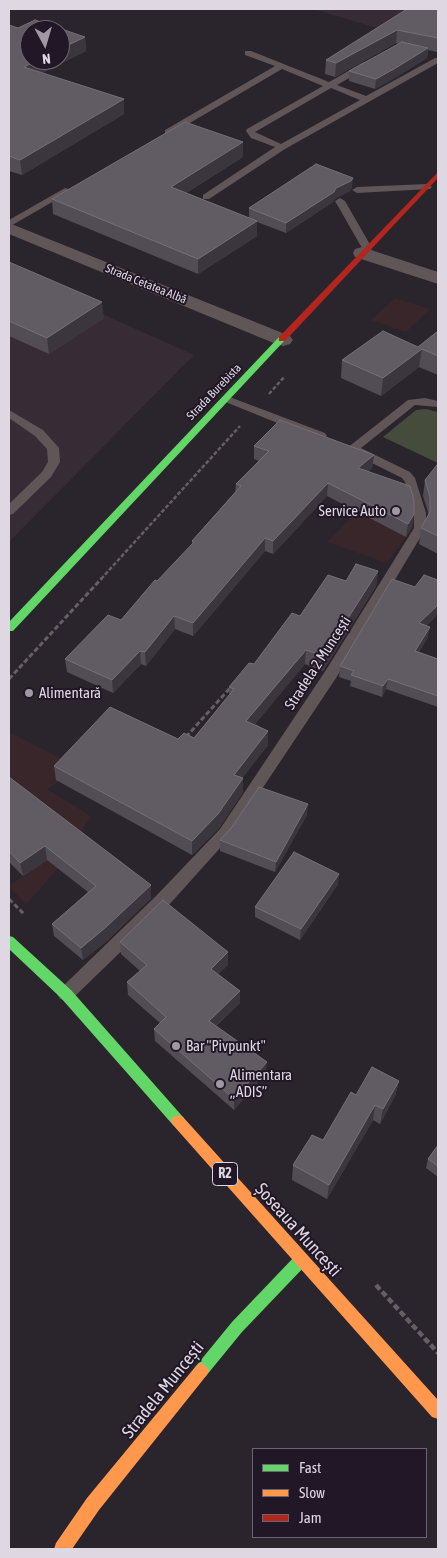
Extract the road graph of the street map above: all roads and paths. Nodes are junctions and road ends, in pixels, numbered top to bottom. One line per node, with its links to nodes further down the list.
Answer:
1 (248, 53): 4 (lane)
2 (435, 57): 6 (lane)
3 (380, 58): 5 (lane)
4 (280, 67): 5 (lane); 7 (lane)
5 (329, 85): 6 (lane); 8 (lane)
6 (365, 99): 8 (lane)
7 (160, 137)
8 (282, 147): 13 (lane)
9 (438, 174): 10 (main road, Strada Burebista)
10 (426, 186): 12 (lane); 16 (main road, Strada Burebista)
11 (74, 187): 15 (lane)
12 (357, 190)
13 (206, 196)
14 (340, 201): 16 (lane)
15 (9, 226): 18 (street, Strada Cetatea Albă)
16 (365, 250): 17 (street); 18 (main road, Strada Burebista)
17 (438, 278)
18 (283, 340): 20 (main road, Strada Burebista)
19 (286, 374): 22 (path)
20 (227, 399): 22 (lane, Stradela 2 Muncești); 26 (main road, Strada Burebista)
21 (438, 404): 24 (lane)
22 (254, 410): 24 (lane, Stradela 2 Muncești); 27 (path)
23 (9, 413): 25 (lane)
24 (344, 445): 31 (lane, Stradela 2 Muncești)
25 (9, 511)
26 (9, 628)
27 (9, 679)
28 (232, 686): 29 (path)
29 (184, 739)
30 (11, 948): 31 (main road, Șoseaua Muncești / R2)
31 (66, 994): 32 (main road, Șoseaua Muncești / R2)
32 (300, 1260): 33 (main road, Șoseaua Muncești / R2); 34 (main road, Stradela Muncești)
33 (438, 1411)
34 (62, 1549)

